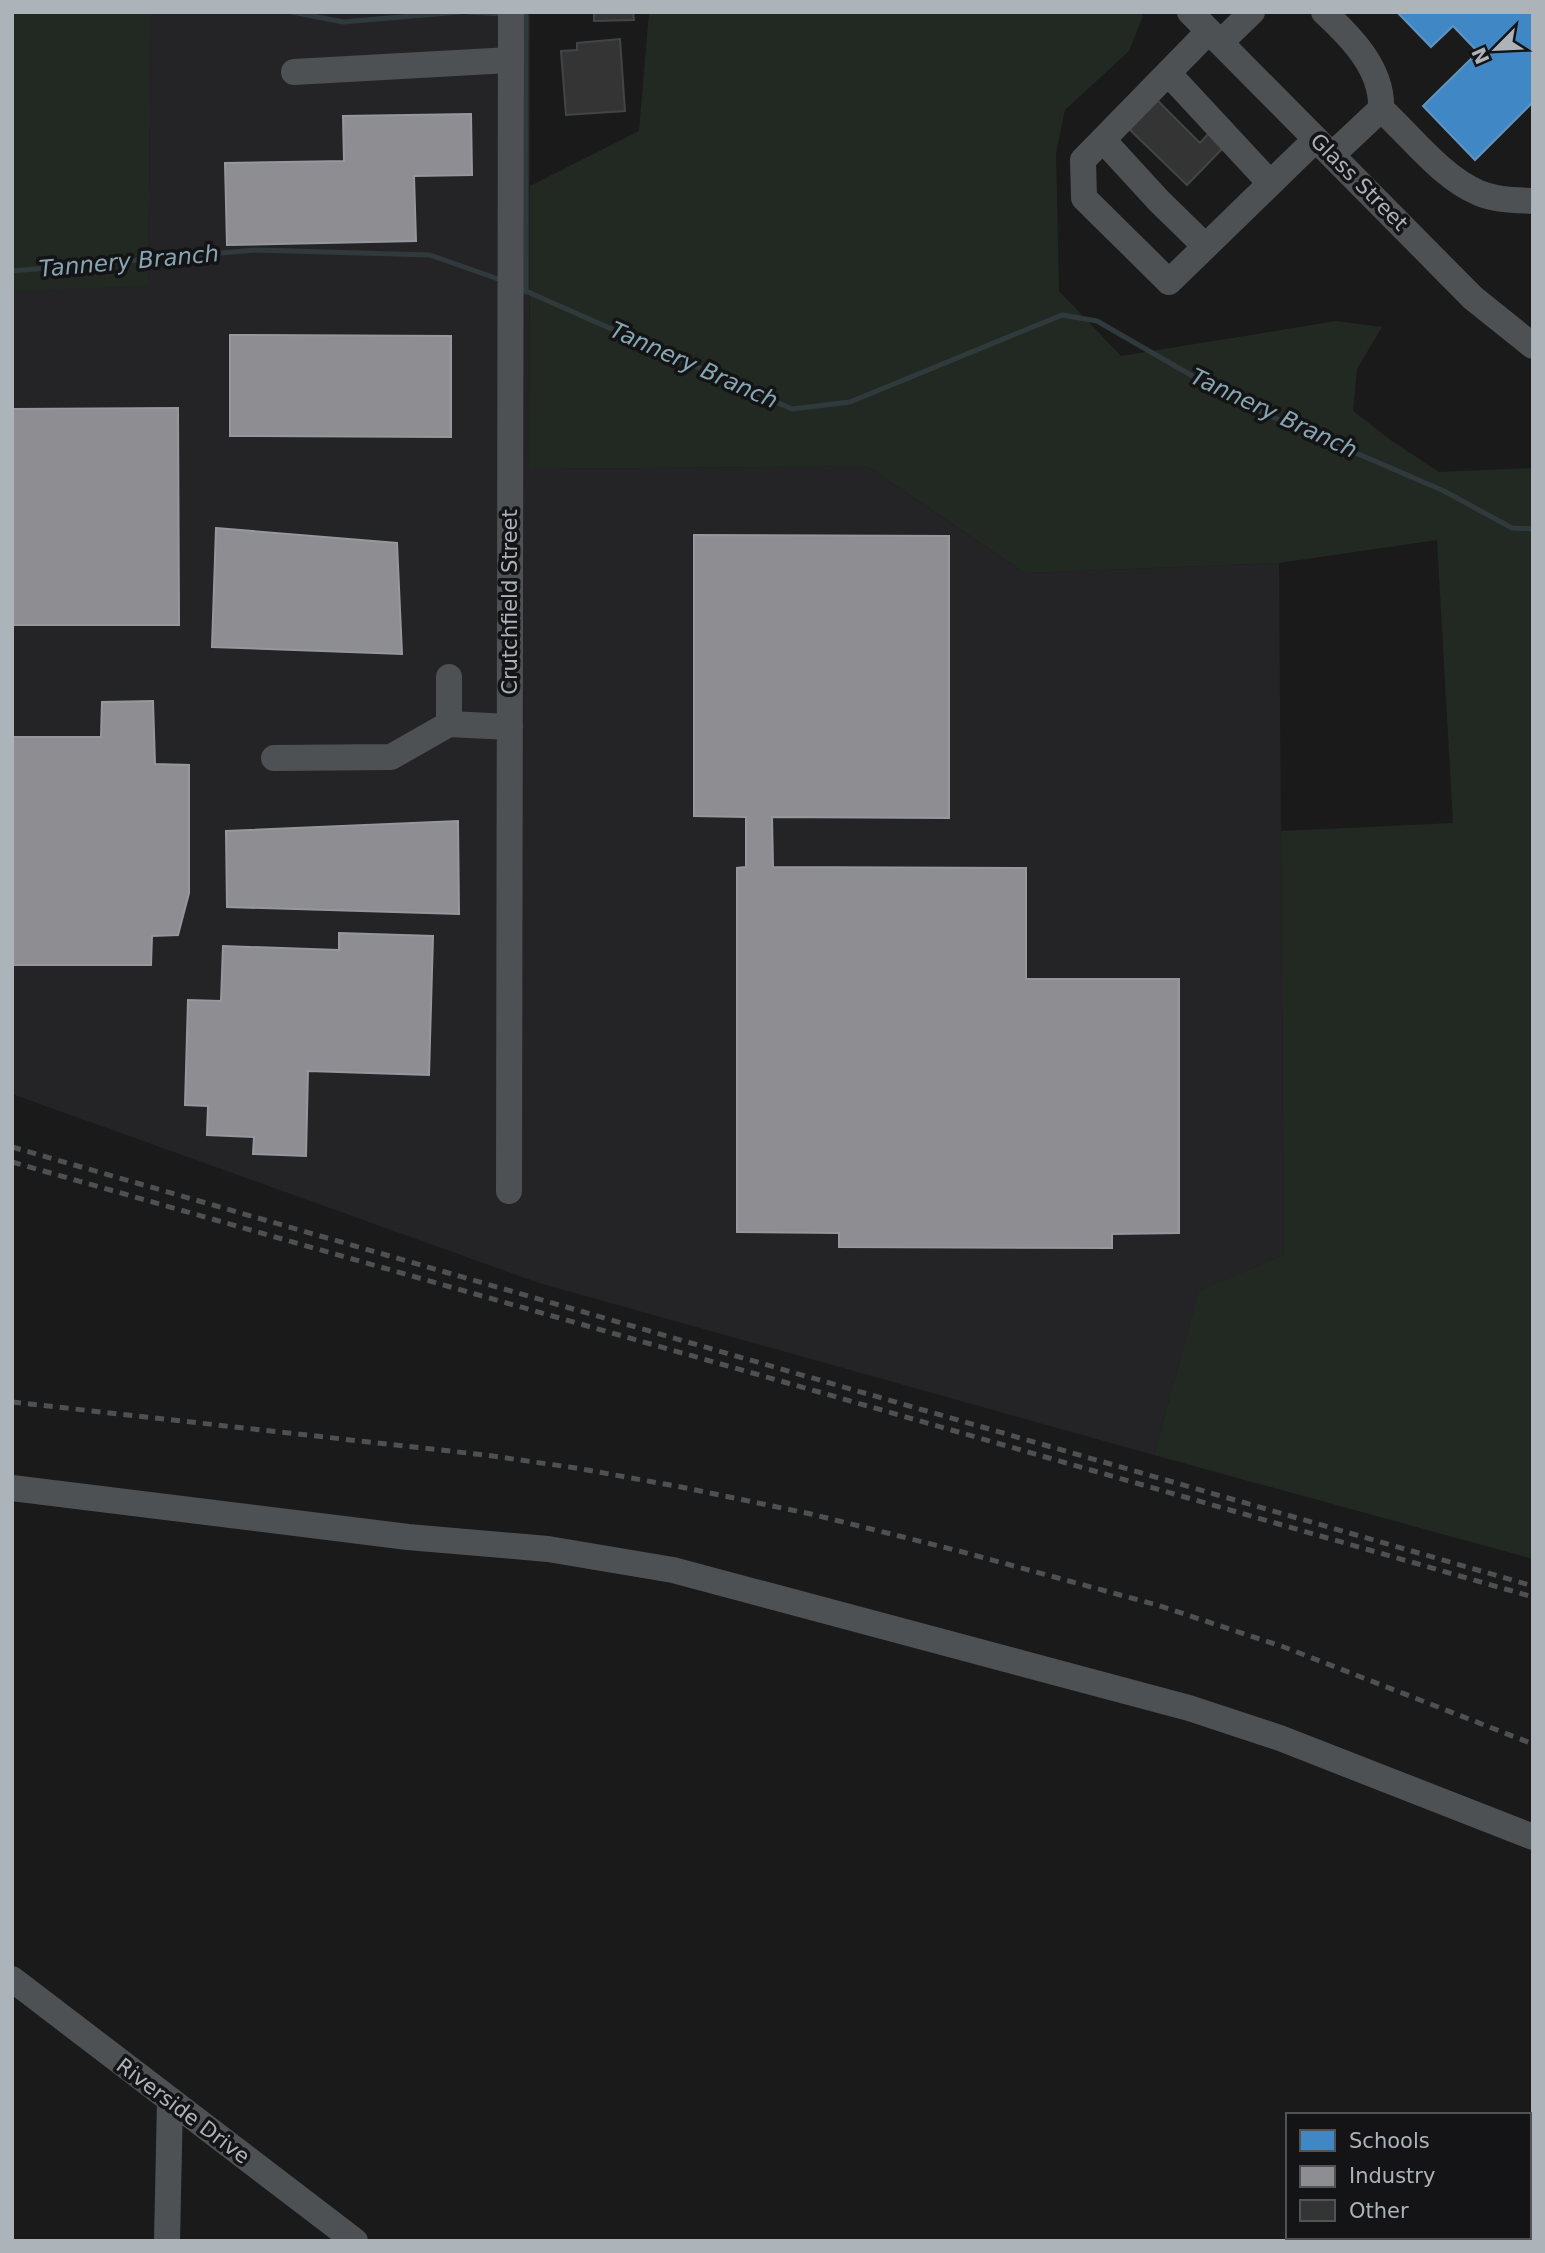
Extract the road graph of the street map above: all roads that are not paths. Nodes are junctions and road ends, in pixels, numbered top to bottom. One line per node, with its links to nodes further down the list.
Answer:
1 (1252, 12): 4 (street)
2 (1324, 12): 8 (street)
3 (511, 20): 5 (street, Crutchfield Street)
4 (1207, 28): 7 (street); 10 (street, Glass Street)
5 (511, 60): 6 (street); 17 (street, Crutchfield Street)
6 (294, 72)
7 (1168, 73): 9 (street); 11 (street)
8 (1381, 109): 10 (street); 12 (street)
9 (1103, 140): 13 (street); 13 (street)
10 (1324, 147): 11 (street); 14 (street, Glass Street)
11 (1270, 183): 13 (street)
12 (1533, 201)
13 (1205, 246)
14 (1533, 346)
15 (449, 677): 16 (street)
16 (449, 724): 17 (street); 18 (street)
17 (510, 727): 19 (street, Crutchfield Street)
18 (274, 758)
19 (509, 1191)
20 (12, 1488): 21 (street)
21 (1533, 1837)
22 (12, 1979): 23 (street, Riverside Drive)
23 (170, 2101): 24 (street); 25 (street, Riverside Drive)
24 (167, 2241)
25 (355, 2241)

